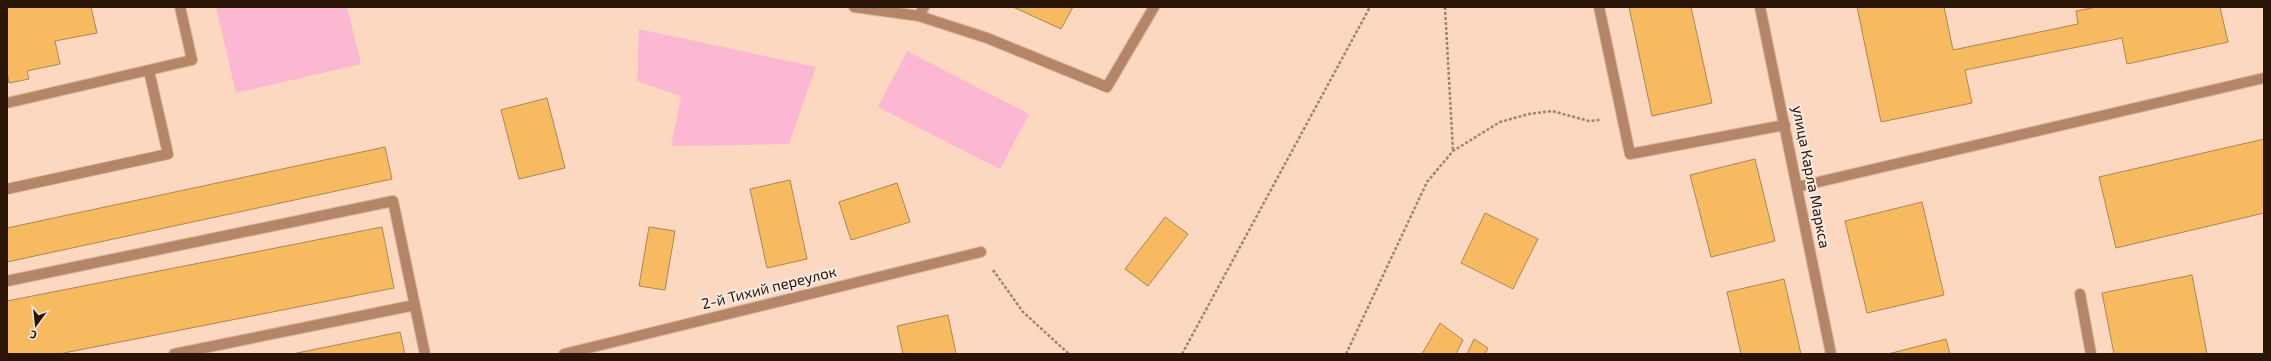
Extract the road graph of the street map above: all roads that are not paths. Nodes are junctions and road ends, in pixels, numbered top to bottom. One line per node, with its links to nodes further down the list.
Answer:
1 (180, 7): 7 (street)
2 (854, 7): 6 (street)
3 (1154, 7): 6 (street)
4 (1599, 7): 10 (street)
5 (1760, 7): 10 (street, улица Карла Маркса)
6 (922, 12)
7 (149, 71): 9 (street); 12 (street)
8 (2264, 78): 11 (street)
9 (7, 103)
10 (1785, 125): 11 (street, улица Карла Маркса)
11 (1797, 187): 20 (street, улица Карла Маркса)
12 (7, 189)
13 (981, 252): 19 (street, 2-й Тихий переулок)
14 (7, 281): 16 (street)
15 (2080, 294): 21 (street)
16 (415, 305): 17 (street); 18 (street)
17 (174, 354)
18 (425, 354)
19 (564, 354)
20 (1831, 354)
21 (2091, 354)

